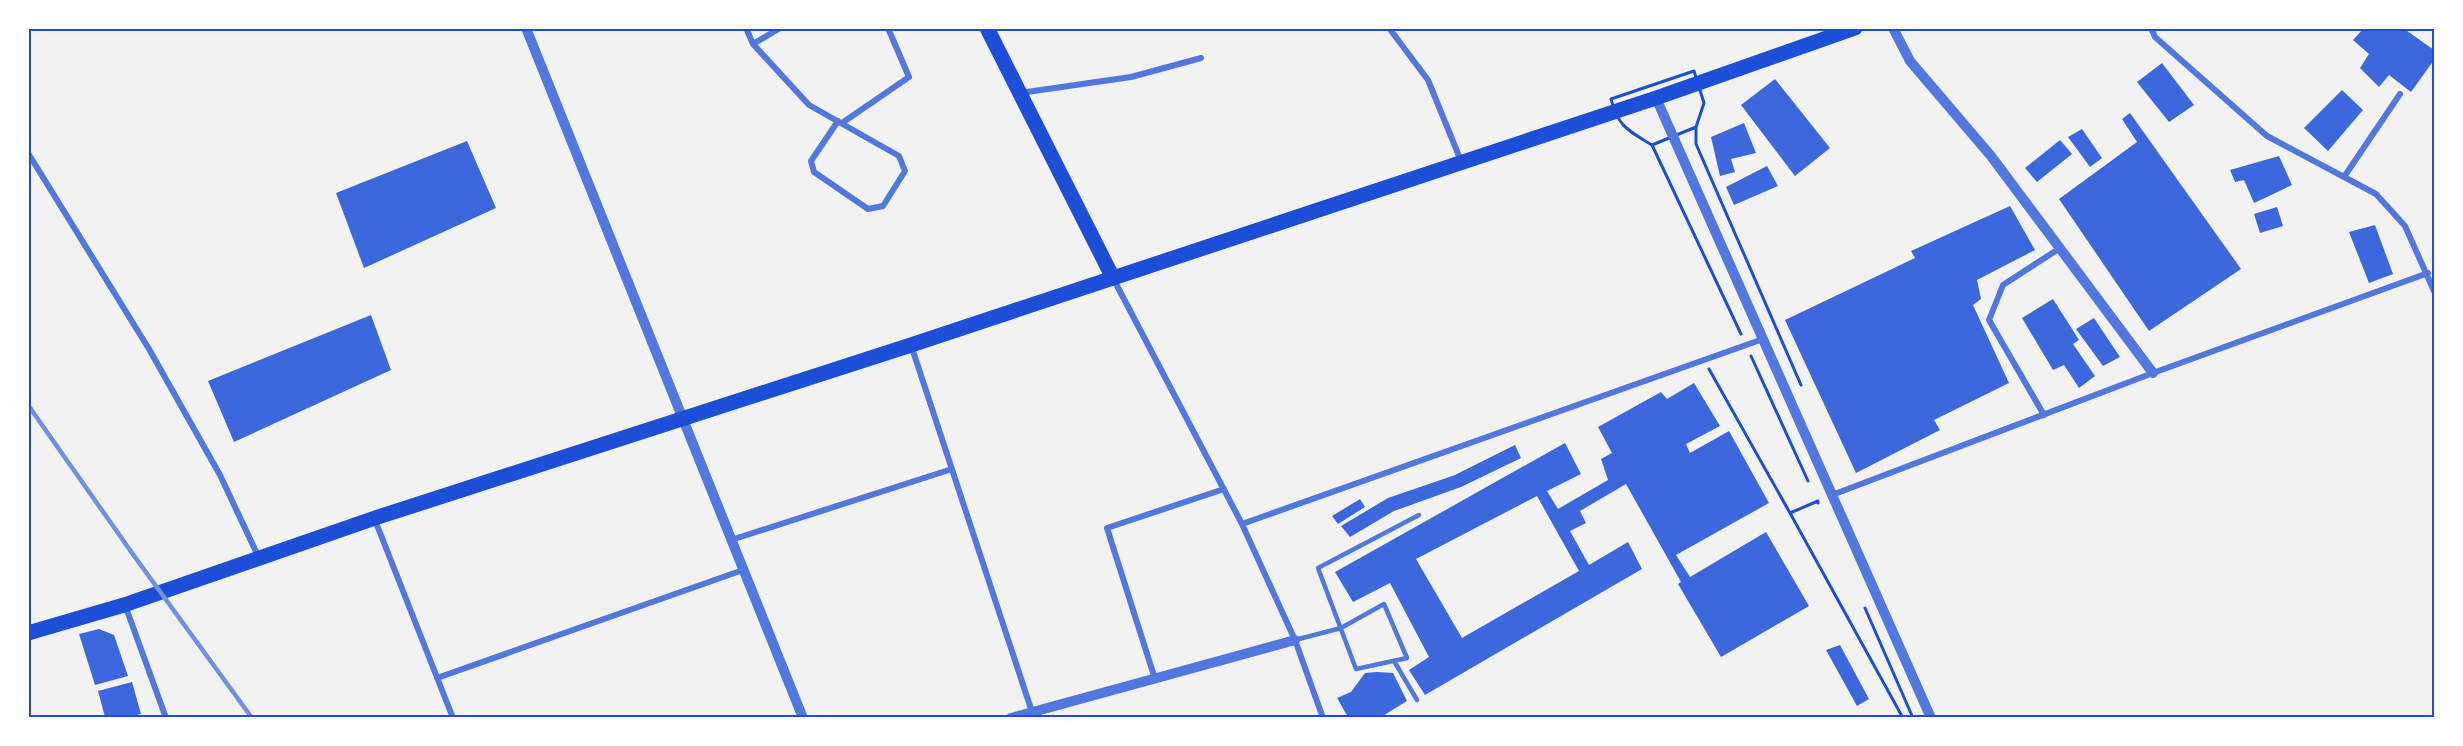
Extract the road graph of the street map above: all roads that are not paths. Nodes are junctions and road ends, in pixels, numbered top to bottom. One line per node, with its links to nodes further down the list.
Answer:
1 (526, 28): 27 (street)
2 (746, 28): 10 (street)
3 (780, 28): 10 (street)
4 (888, 28): 15 (street)
5 (987, 28): 12 (main road)
6 (1389, 28): 17 (street)
7 (1855, 28): 14 (main road)
8 (1893, 28): 19 (street)
9 (2151, 28): 18 (street)
10 (753, 44): 15 (street)
11 (1201, 58): 12 (street)
12 (1020, 93): 21 (main road)
13 (2400, 94): 18 (street)
14 (1656, 98): 17 (main road); 23 (street)
15 (840, 122): 15 (street)
16 (28, 153): 35 (street)
17 (1461, 162): 21 (main road)
18 (2344, 177): 20 (street)
19 (2060, 248): 25 (street); 26 (street)
20 (2428, 273): 22 (street); 25 (street)
21 (1112, 276): 24 (main road); 29 (street)
22 (2434, 291)
23 (1763, 339): 30 (street); 33 (street)
24 (911, 345): 27 (main road); 28 (street)
25 (2153, 373): 26 (street)
26 (2044, 415): 30 (street)
27 (684, 419): 32 (main road); 34 (street)
28 (952, 469): 34 (street); 45 (street)
29 (1224, 489): 33 (street); 43 (street)
30 (1832, 496): 51 (street)
31 (1419, 514): 38 (lane)
32 (375, 518): 35 (main road); 42 (street)
33 (1242, 524): 40 (street)
34 (731, 540): 36 (street)
35 (259, 558): 37 (main road)
36 (743, 570): 42 (street); 48 (street)
37 (124, 605): 39 (main road); 46 (street)
38 (1341, 628): 40 (lane); 41 (lane); 41 (lane)
39 (28, 633)
40 (1295, 640): 43 (street); 50 (street)
41 (1394, 661): 44 (lane)
42 (437, 678): 47 (street)
43 (1155, 679): 45 (street)
44 (1417, 700)
45 (1033, 715): 49 (street)
46 (166, 717)
47 (453, 717)
48 (803, 717)
49 (1011, 717)
50 (1323, 717)
51 (1931, 717)

